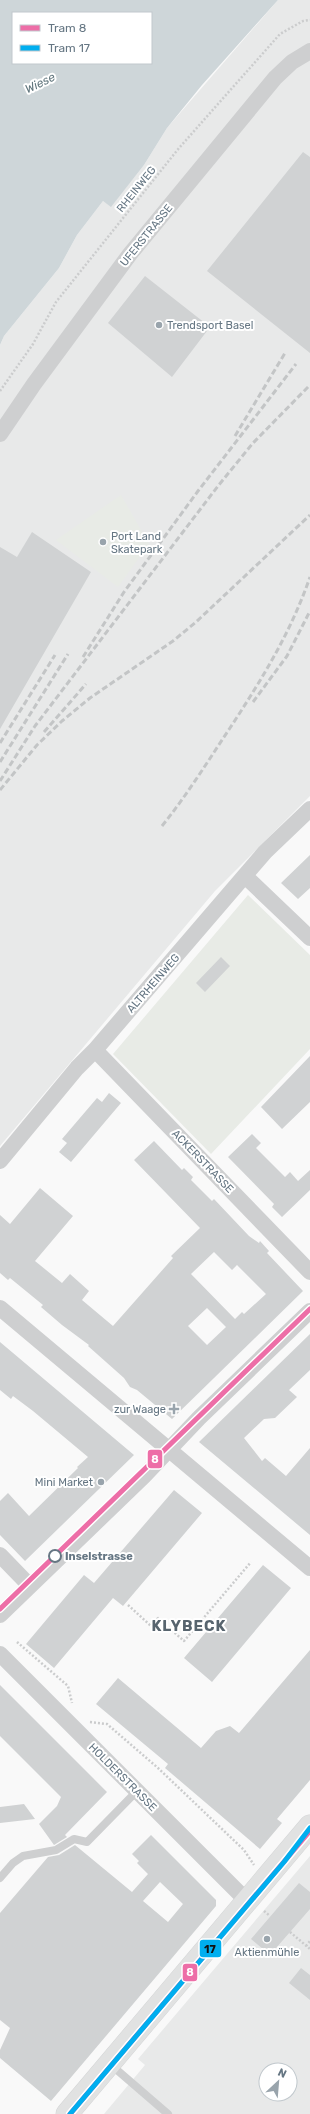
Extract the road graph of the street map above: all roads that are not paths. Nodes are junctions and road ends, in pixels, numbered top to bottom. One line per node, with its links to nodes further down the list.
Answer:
1 (310, 51): 2 (street, UFERSTRASSE)
2 (0, 434)
3 (310, 809): 4 (street, ALTRHEINWEG)
4 (245, 876): 5 (street); 6 (street, ALTRHEINWEG)
5 (310, 938)
6 (95, 1050): 7 (street, ALTRHEINWEG); 8 (street, ACKERSTRASSE)
7 (0, 1161)
8 (310, 1272)
9 (0, 1308): 11 (street)
10 (310, 1311): 11 (street)
11 (169, 1450): 13 (street); 14 (street)
12 (0, 1556): 14 (street)
13 (310, 1568)
14 (30, 1586): 15 (street)
15 (0, 1615)
16 (0, 1654): 17 (street, HOLDERSTRASSE)
17 (138, 1791): 19 (lane); 20 (street, HOLDERSTRASSE)
18 (310, 1826): 20 (street)
19 (0, 1878)
20 (254, 1905): 21 (street)
21 (109, 2063): 22 (street); 23 (lane)
22 (67, 2114)
23 (168, 2114)

